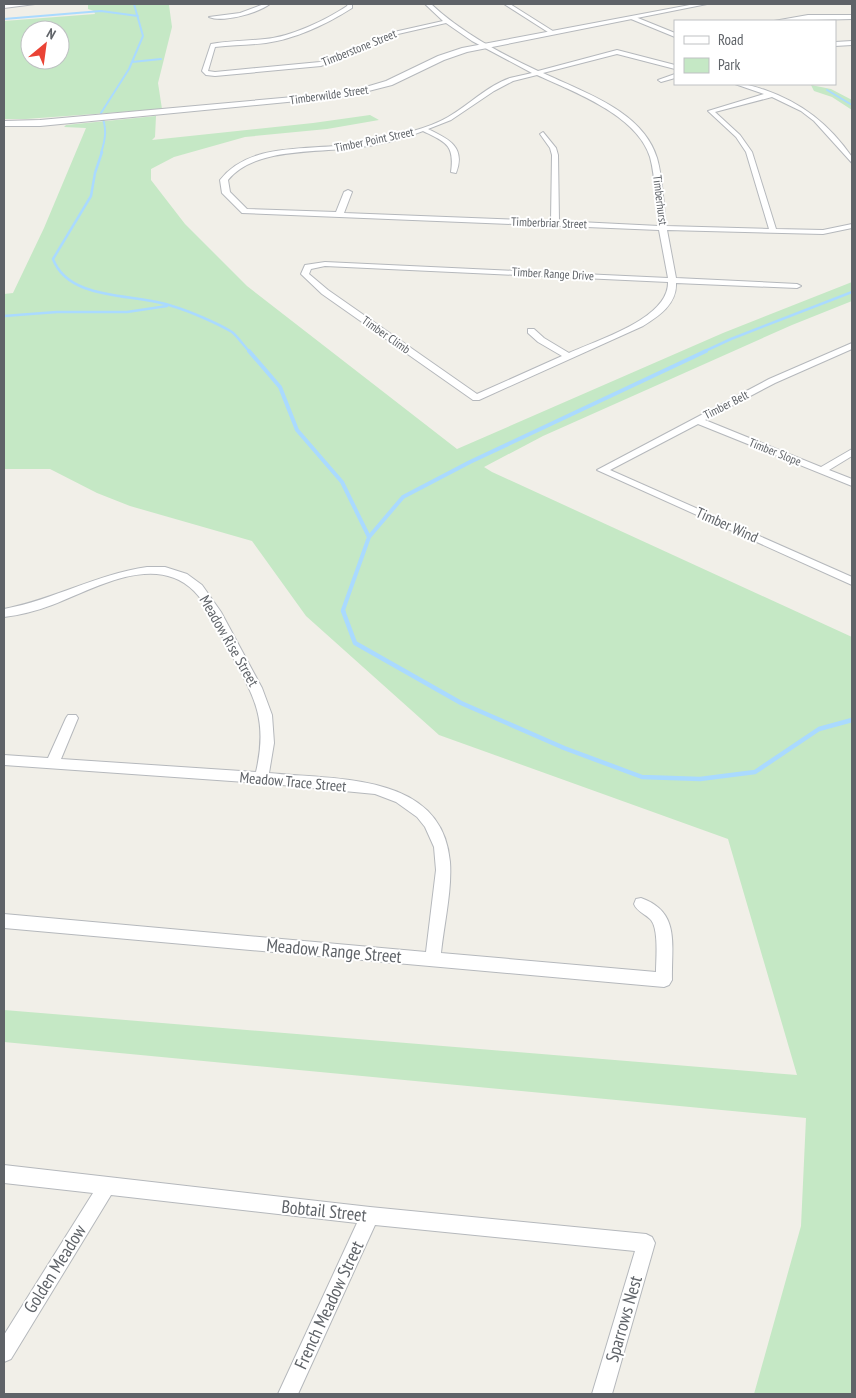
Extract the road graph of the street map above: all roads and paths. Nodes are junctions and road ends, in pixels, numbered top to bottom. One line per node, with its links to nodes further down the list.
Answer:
1 (32, 4): 7 (street)
2 (267, 4): 8 (street)
3 (350, 4): 12 (street, Timberstone Street)
4 (428, 4): 12 (street, Timberhurst)
5 (507, 4): 13 (street)
6 (704, 4): 10 (street, Timberwilde Street)
7 (4, 6)
8 (212, 17)
9 (852, 17): 11 (street)
10 (633, 18): 13 (street, Timberwilde Street); 14 (street)
11 (785, 20)
12 (448, 21): 17 (street, Timberhurst)
13 (553, 33): 17 (street, Timberwilde Street)
14 (674, 35)
15 (852, 43): 16 (street)
16 (836, 44)
17 (486, 46): 19 (street, Timberhurst); 24 (street, Timberwilde Street)
18 (674, 67): 19 (street, Timber Point Street)
19 (537, 72): 25 (street, Timber Point Street); 34 (street, Timberhurst)
20 (674, 76): 21 (street)
21 (661, 80)
22 (741, 85): 23 (street)
23 (772, 94): 27 (street); 35 (street)
24 (4, 124)
25 (423, 129): 28 (street); 30 (street, Timber Point Street)
26 (543, 134): 32 (street)
27 (852, 161)
28 (454, 172)
29 (348, 192): 31 (street)
30 (245, 211): 31 (street, Timberbriar Street)
31 (340, 215): 32 (street, Timberbriar Street)
32 (555, 224): 34 (street, Timberbriar Street)
33 (852, 226): 35 (street, Timberbriar Street)
34 (663, 228): 35 (street, Timberbriar Street); 37 (street, Timberhurst)
35 (773, 230)
36 (308, 267): 37 (street, Timber Range Drive); 42 (street, Timber Climb)
37 (672, 279): 38 (street, Timber Range Drive); 41 (street, Timberhurst)
38 (797, 286)
39 (531, 331): 41 (street)
40 (852, 346): 43 (street, Timber Belt)
41 (568, 356): 42 (street, Timberhurst)
42 (476, 398)
43 (697, 420): 45 (street, Timber Belt); 46 (street, Timber Slope)
44 (852, 452): 46 (street)
45 (602, 470): 48 (street, Timber Wind)
46 (821, 471): 47 (street, Timber Slope)
47 (852, 483)
48 (852, 581)
49 (4, 613): 53 (street, Meadow Rise Street)
50 (72, 718): 52 (street)
51 (4, 760): 52 (street, Meadow Trace Street)
52 (52, 764): 53 (street, Meadow Trace Street)
53 (260, 778): 56 (street, Meadow Trace Street)
54 (642, 904): 56 (street, Meadow Range Street)
55 (4, 921): 56 (street, Meadow Range Street)
56 (433, 960)
57 (4, 1174): 58 (street, Bobtail Street)
58 (106, 1186): 59 (street, Bobtail Street); 61 (street, Golden Meadow)
59 (370, 1216): 60 (street, Bobtail Street); 62 (street, French Meadow Street)
60 (646, 1243): 63 (street, Sparrows Nest)
61 (4, 1352)
62 (288, 1394)
63 (602, 1394)

